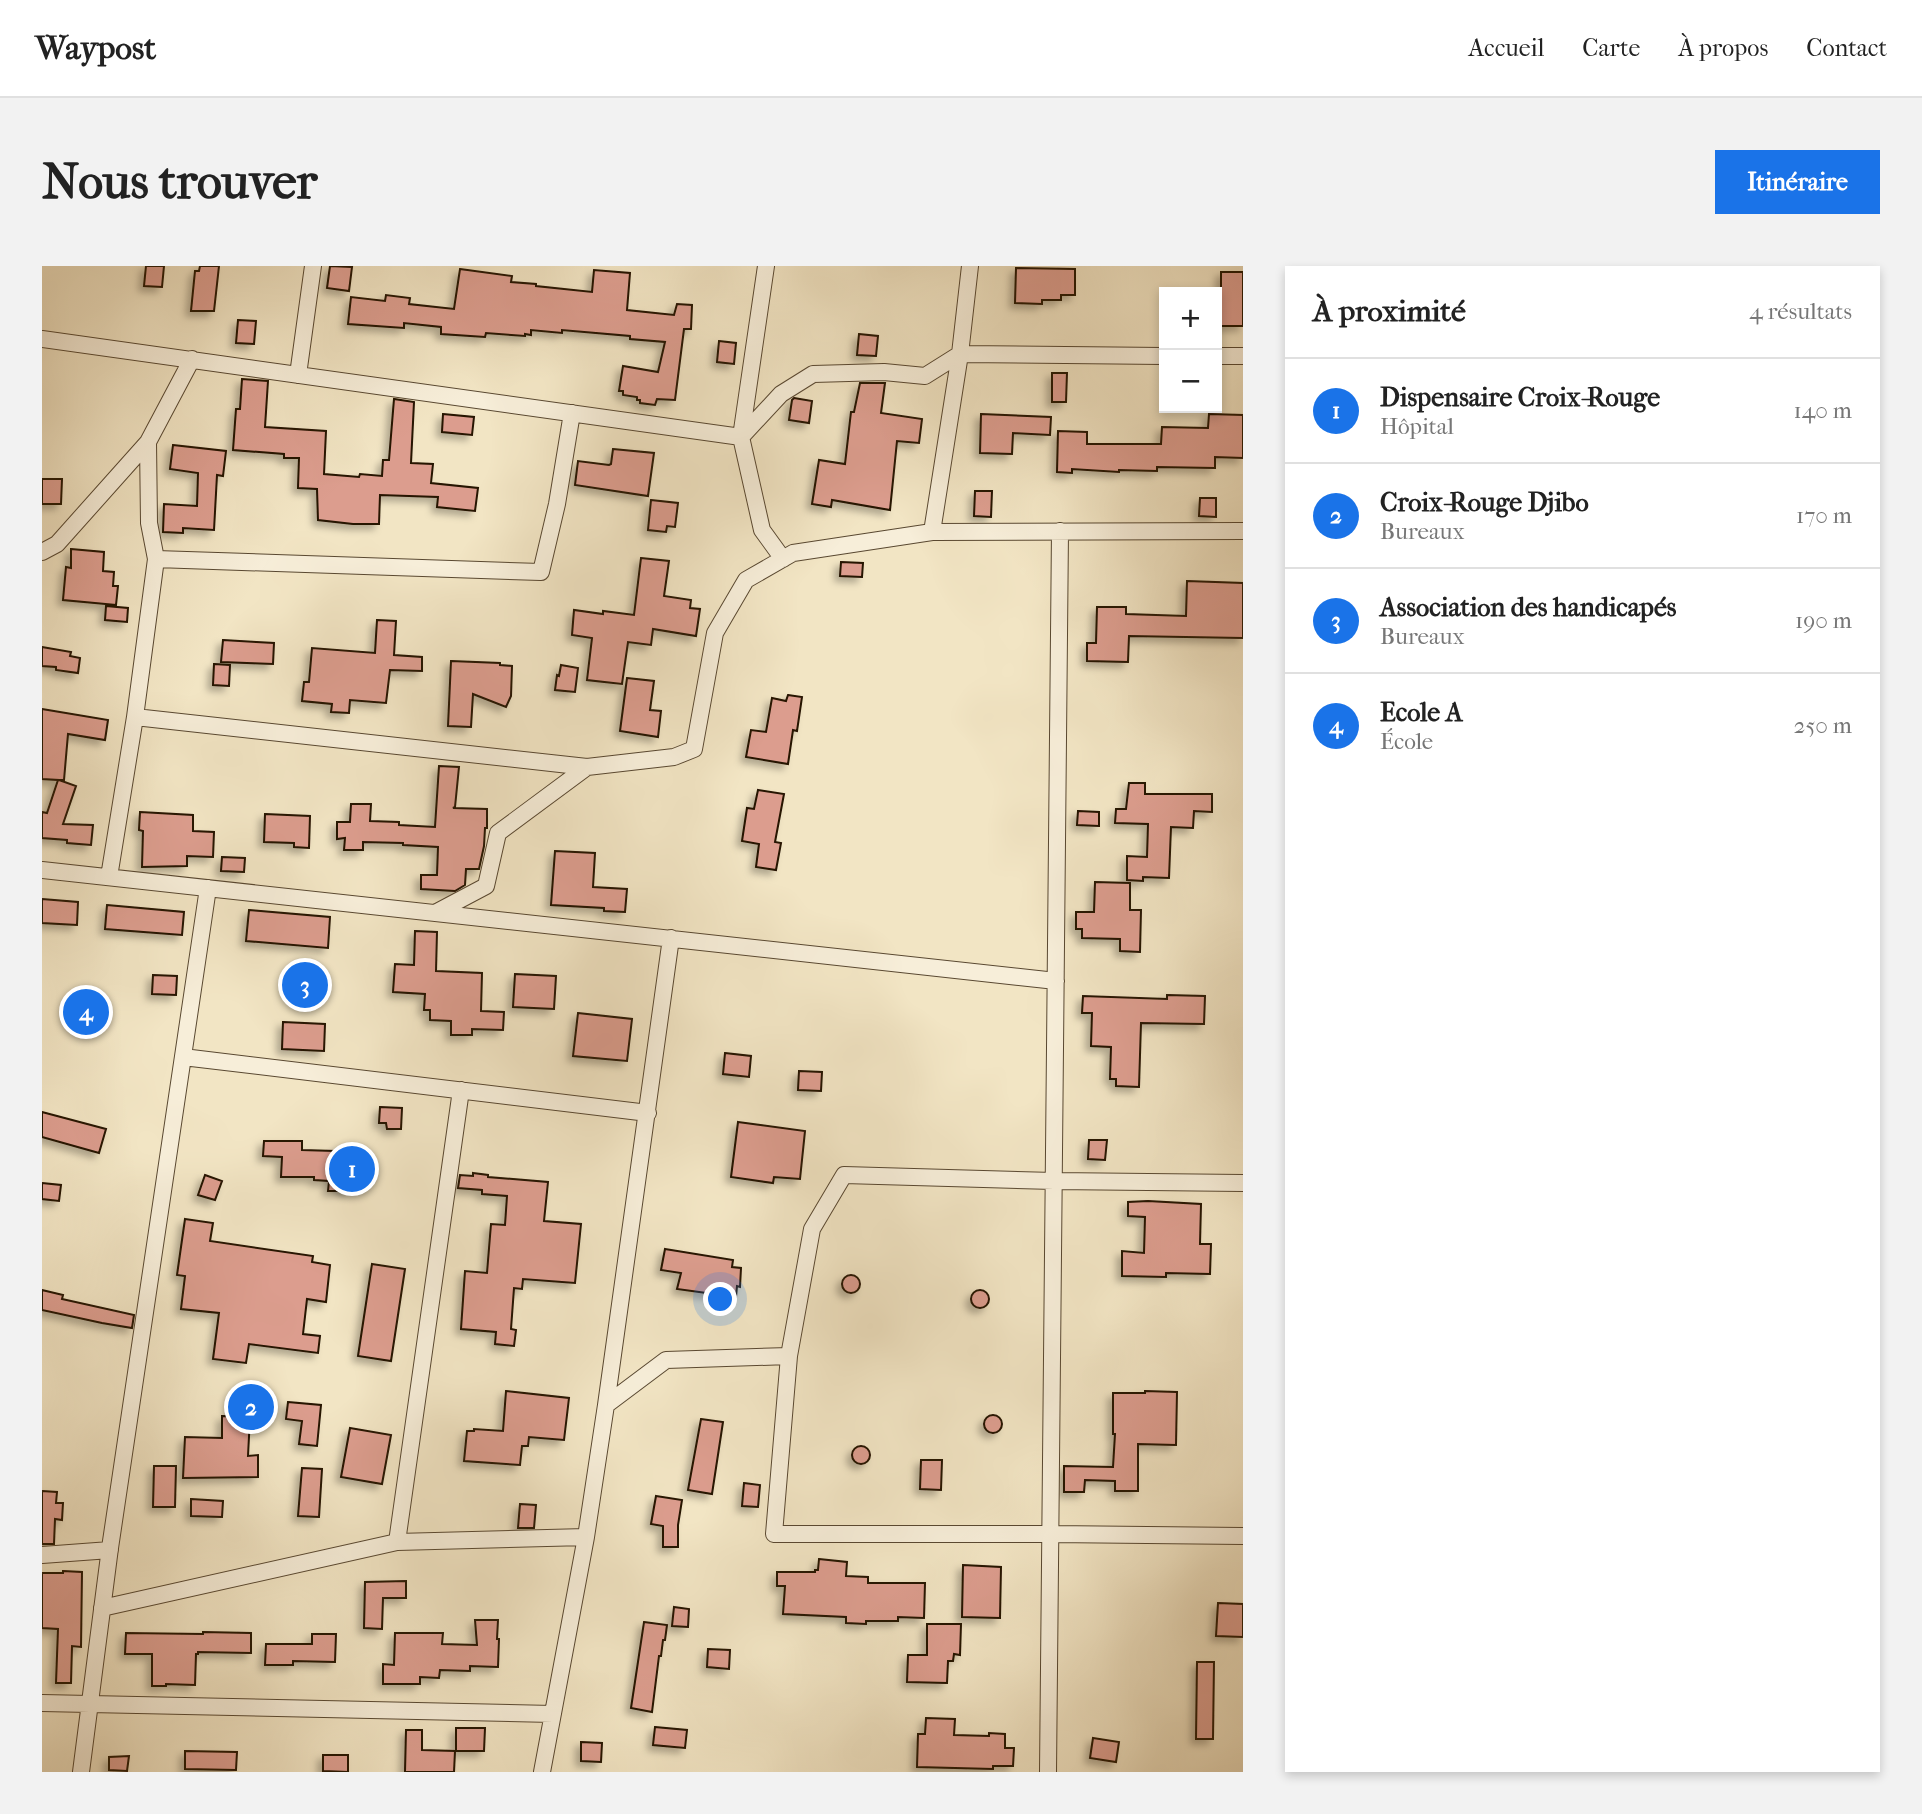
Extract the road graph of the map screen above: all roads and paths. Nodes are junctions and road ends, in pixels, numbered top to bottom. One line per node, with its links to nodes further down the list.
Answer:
1 (313, 266): 10 (street)
2 (766, 266): 12 (street)
3 (970, 266): 5 (street)
4 (42, 338): 9 (street)
5 (960, 354): 6 (street); 12 (street); 16 (street)
6 (1159, 356)
7 (1222, 356): 8 (street)
8 (1243, 356)
9 (192, 359): 10 (street); 13 (street)
10 (298, 375): 11 (street)
11 (572, 413): 12 (street); 18 (street)
12 (741, 437): 19 (street)
13 (148, 442): 17 (street); 18 (street)
14 (1060, 531): 15 (street); 16 (street); 27 (street)
15 (1243, 531)
16 (932, 532): 19 (street)
17 (42, 552)
18 (156, 559): 20 (street)
19 (783, 559): 21 (street)
20 (135, 717): 21 (street); 23 (street)
21 (587, 767): 25 (street)
22 (42, 870): 23 (street)
23 (109, 877): 24 (street)
24 (208, 888): 25 (street); 28 (street)
25 (435, 913): 26 (street)
26 (671, 939): 27 (street); 30 (street)
27 (1056, 981): 31 (street)
28 (183, 1057): 29 (street); 39 (street)
29 (460, 1090): 30 (street); 38 (street)
30 (648, 1113): 34 (street)
31 (1054, 1181): 32 (street); 33 (street); 35 (street)
32 (1243, 1182)
33 (789, 1356): 34 (street); 35 (street)
34 (606, 1405): 37 (street)
35 (1052, 1534): 36 (street); 47 (street)
36 (1243, 1536)
37 (586, 1537): 38 (street); 44 (street)
38 (397, 1542): 41 (street)
39 (110, 1550): 40 (street); 41 (street)
40 (42, 1555)
41 (102, 1608): 43 (street)
42 (42, 1703): 43 (street)
43 (89, 1705): 44 (street); 45 (street)
44 (553, 1714): 46 (street)
45 (81, 1772)
46 (542, 1772)
47 (1048, 1772)

